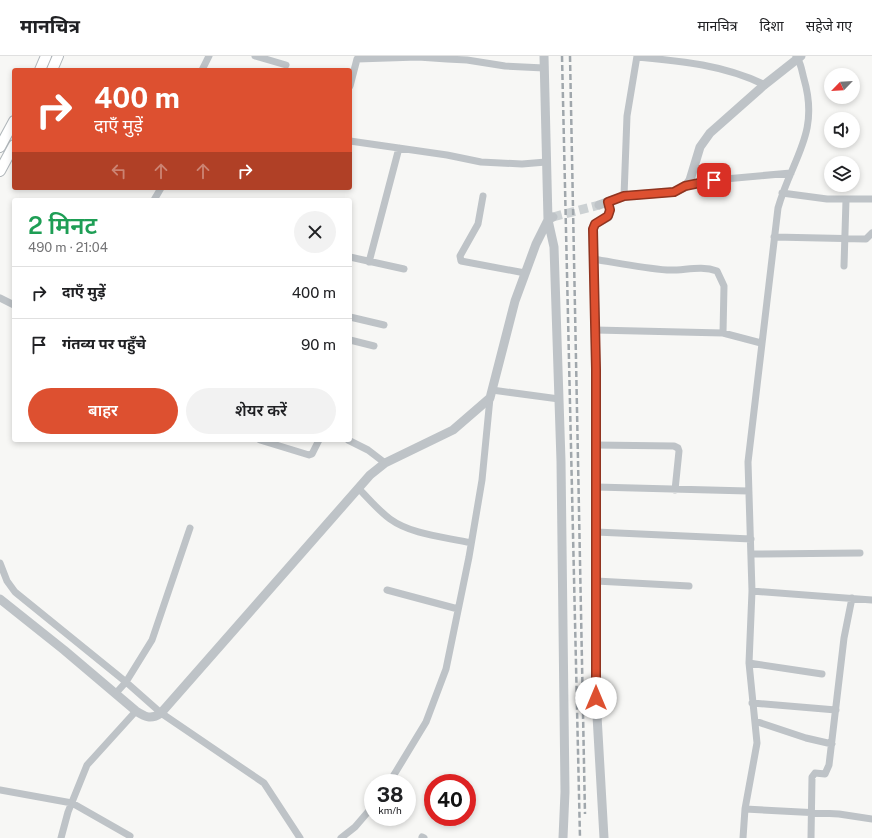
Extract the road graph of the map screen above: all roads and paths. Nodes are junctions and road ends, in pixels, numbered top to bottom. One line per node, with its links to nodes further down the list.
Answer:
1 (46, 56): 10 (main road)
2 (58, 56): 11 (main road)
3 (209, 56): 12 (street)
4 (255, 56): 9 (street)
5 (544, 56): 13 (street)
6 (637, 56): 15 (street); 27 (street)
7 (357, 57): 13 (street); 14 (street)
8 (798, 57): 15 (street); 23 (street)
9 (286, 65)
10 (41, 68)
11 (53, 68)
12 (203, 68)
13 (544, 68): 21 (street)
14 (352, 78)
15 (765, 84): 24 (street)
16 (12, 125): 18 (main road)
17 (352, 142): 19 (street)
18 (0, 146)
19 (399, 148): 21 (street); 36 (street)
20 (12, 149): 22 (main road)
21 (546, 162): 30 (street)
22 (0, 171)
23 (791, 173): 24 (street); 25 (street)
24 (685, 186): 27 (street)
25 (782, 193): 29 (street); 32 (street)
26 (483, 196): 39 (street)
27 (624, 196): 35 (street)
28 (872, 199): 29 (street)
29 (846, 200): 33 (street)
30 (551, 219): 39 (street); 50 (street)
31 (872, 233): 33 (street)
32 (774, 237): 33 (street); 47 (street)
33 (845, 238): 37 (street)
34 (352, 258): 36 (street)
35 (593, 259): 44 (street); 45 (street)
36 (368, 262): 38 (street)
37 (844, 266)
38 (404, 269)
39 (525, 273): 49 (street)
40 (0, 298): 41 (street)
41 (12, 304)
42 (352, 317): 43 (street)
43 (384, 325)
44 (595, 330): 45 (street); 54 (street)
45 (723, 333): 47 (street)
46 (352, 340): 48 (street)
47 (761, 343): 59 (street)
48 (374, 346)
49 (491, 394): 50 (street); 55 (street); 63 (street)
50 (559, 399): 97 (street)
51 (267, 442): 52 (street)
52 (318, 442)
53 (352, 442): 55 (street)
54 (596, 445): 56 (street); 58 (street)
55 (385, 463): 57 (street)
56 (596, 487): 58 (street); 61 (street)
57 (359, 489): 63 (street); 83 (street)
58 (675, 490): 59 (street)
59 (748, 492): 62 (street)
60 (190, 528): 78 (street)
61 (596, 532): 62 (street); 68 (street)
62 (751, 539): 65 (street)
63 (471, 543): 75 (street)
64 (860, 553): 65 (street)
65 (751, 554): 71 (street)
66 (0, 563): 67 (street)
67 (3, 581): 78 (street)
68 (596, 581): 69 (street); 98 (street)
69 (689, 586)
70 (387, 590): 75 (street)
71 (752, 591): 72 (street); 76 (street)
72 (852, 598): 74 (street); 81 (street)
73 (0, 599): 79 (street)
74 (872, 600)
75 (458, 609): 86 (street)
76 (748, 663): 77 (street); 80 (street)
77 (822, 674)
78 (126, 682): 79 (street); 83 (street)
79 (116, 693): 82 (street)
80 (752, 703): 81 (street); 84 (street)
81 (836, 710): 85 (street)
82 (136, 711): 83 (street); 88 (street)
83 (161, 713): 95 (street)
84 (755, 721): 85 (street); 89 (street)
85 (832, 744): 90 (street)
86 (395, 774)
87 (0, 790): 88 (street)
88 (72, 802): 93 (street); 94 (street)
89 (745, 809): 90 (street); 99 (street)
90 (812, 813): 92 (street); 100 (street)
91 (364, 816): 96 (street)
92 (872, 819)
93 (130, 836)
94 (61, 838)
95 (300, 838)
96 (341, 838)
97 (563, 838)
98 (604, 838)
99 (743, 838)
100 (811, 838)

